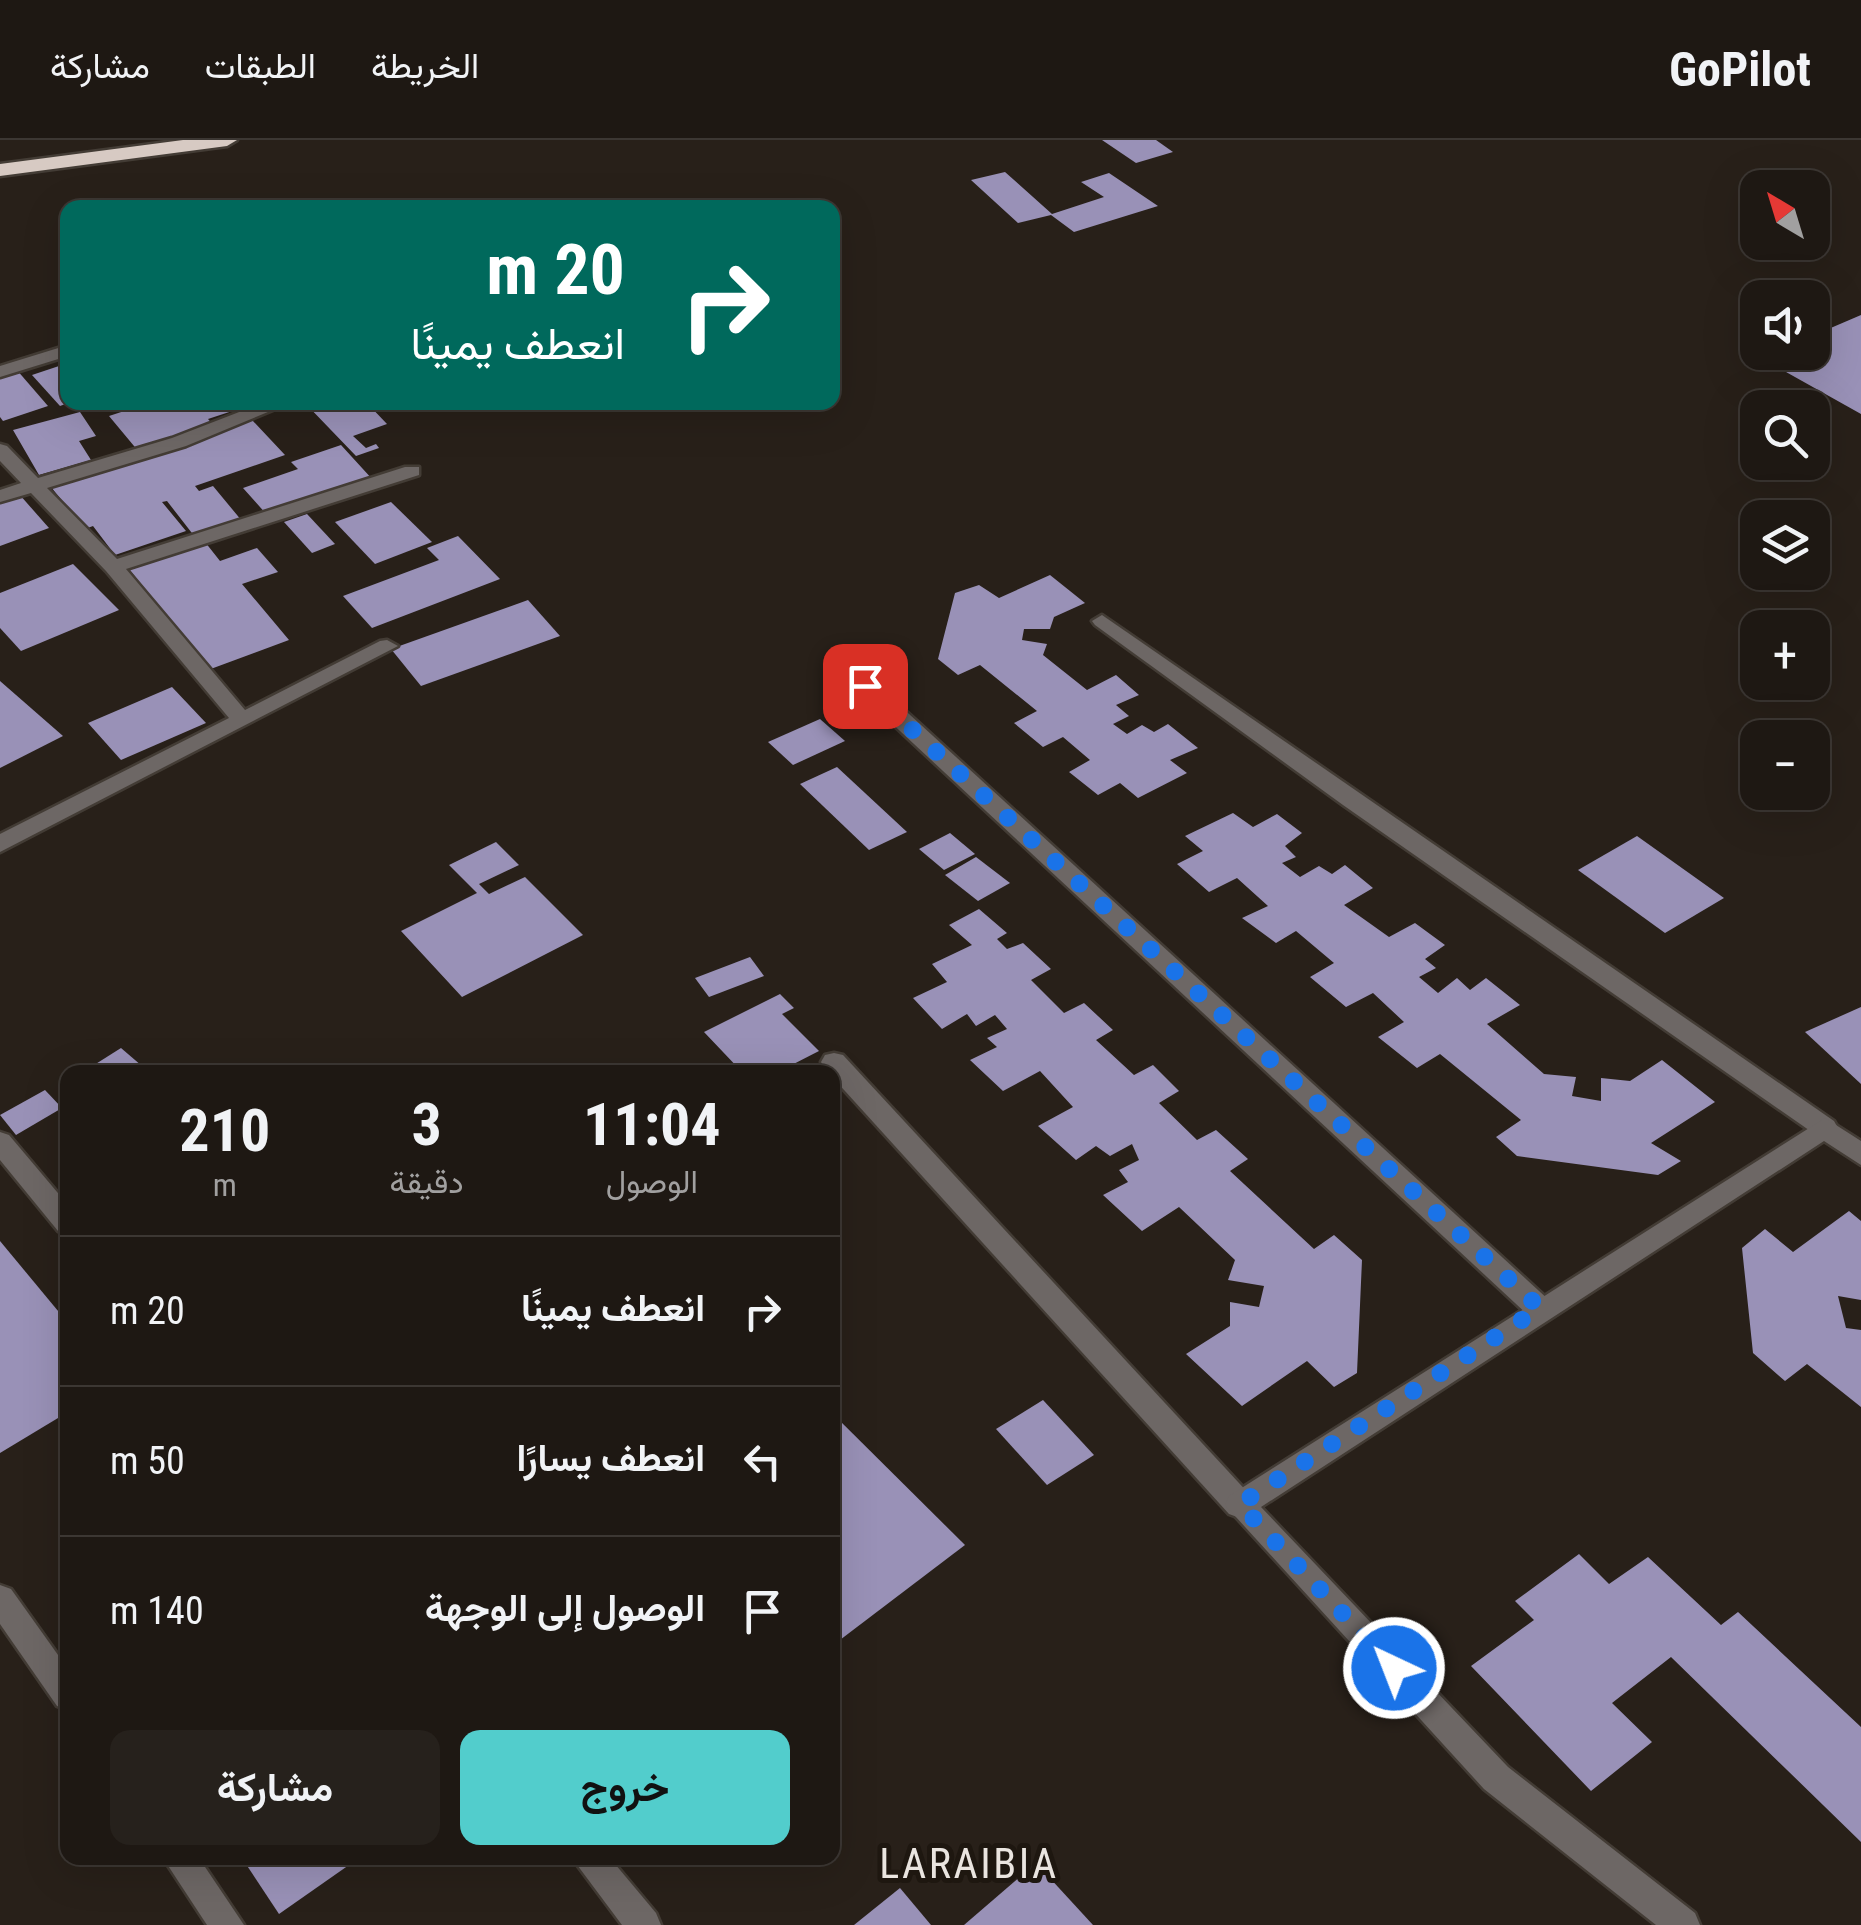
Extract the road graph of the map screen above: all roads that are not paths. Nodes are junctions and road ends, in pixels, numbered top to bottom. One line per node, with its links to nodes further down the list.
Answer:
1 (227, 140): 2 (highway)
2 (0, 170)
3 (60, 353): 4 (street)
4 (0, 372)
5 (263, 410): 8 (street)
6 (0, 450): 8 (street)
7 (412, 470): 10 (street)
8 (33, 484): 9 (street); 10 (street)
9 (0, 496)
10 (113, 566): 14 (street)
11 (1102, 621): 19 (street)
12 (387, 646): 14 (street)
13 (865, 686): 23 (street)
14 (242, 720): 15 (street)
15 (0, 844)
16 (834, 1062): 17 (street)
17 (837, 1065)
18 (840, 1069): 24 (street)
19 (1825, 1128): 21 (street); 23 (street)
20 (0, 1142): 22 (street)
21 (1861, 1155)
22 (60, 1214)
23 (1540, 1308): 24 (street)
24 (1240, 1504): 31 (street)
25 (0, 1599): 26 (street)
26 (60, 1685)
27 (185, 1865): 29 (street)
28 (595, 1865): 30 (street)
29 (227, 1925)
30 (644, 1925)
31 (1683, 1925)

